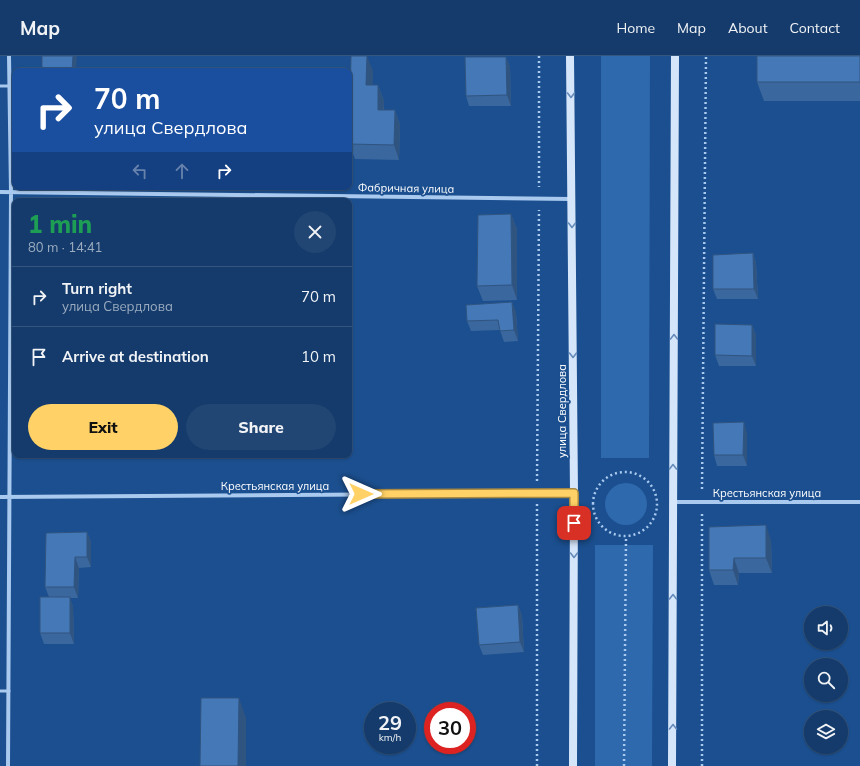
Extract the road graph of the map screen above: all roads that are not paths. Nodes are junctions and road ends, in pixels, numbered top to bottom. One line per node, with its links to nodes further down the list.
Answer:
1 (9, 56): 5 (street)
2 (570, 56): 8 (main road, улица Свердлова, one-way to 8)
3 (675, 56): 12 (main road, one-way to 3)
4 (0, 86): 5 (lane)
5 (10, 86): 7 (street)
6 (0, 192): 7 (street, Фабричная улица)
7 (11, 192): 8 (street, Фабричная улица); 11 (street)
8 (572, 199): 9 (main road, улица Свердлова, one-way to 9)
9 (574, 493): 11 (street, Крестьянская улица); 17 (main road, улица Свердлова, one-way to 17)
10 (0, 497): 11 (street, Крестьянская улица)
11 (10, 497): 15 (street)
12 (673, 502): 13 (street, Крестьянская улица); 18 (main road, one-way to 12)
13 (860, 502)
14 (0, 691): 15 (lane)
15 (9, 691): 16 (street)
16 (8, 766)
17 (573, 766)
18 (672, 766)

